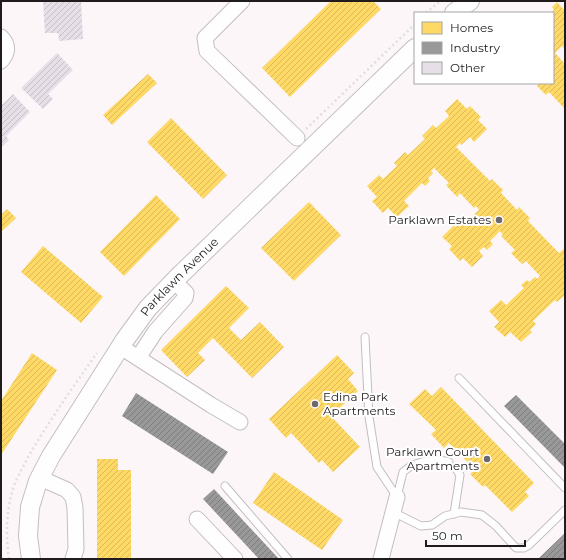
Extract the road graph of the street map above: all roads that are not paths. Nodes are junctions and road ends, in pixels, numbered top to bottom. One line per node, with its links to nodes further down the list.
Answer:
1 (242, 1): 7 (street)
2 (470, 1): 3 (street)
3 (455, 12)
4 (1, 37): 6 (street)
5 (414, 49): 8 (street, Parklawn Avenue)
6 (1, 61)
7 (297, 138)
8 (174, 281): 10 (street, Parklawn Avenue); 11 (street)
9 (365, 337): 19 (lane)
10 (121, 347): 11 (street); 16 (street, Parklawn Avenue)
11 (138, 358): 13 (street)
12 (460, 378): 18 (lane)
13 (240, 422)
14 (449, 462): 19 (lane)
15 (456, 469): 22 (lane)
16 (40, 478): 24 (street, Parklawn Avenue); 25 (street)
17 (225, 486): 27 (lane)
18 (565, 488)
19 (397, 497): 21 (street)
20 (565, 510): 22 (lane)
21 (393, 512): 22 (lane); 28 (street)
22 (454, 514)
23 (196, 519): 26 (street)
24 (30, 559)
25 (73, 559)
26 (235, 559)
27 (288, 559)
28 (381, 559)

